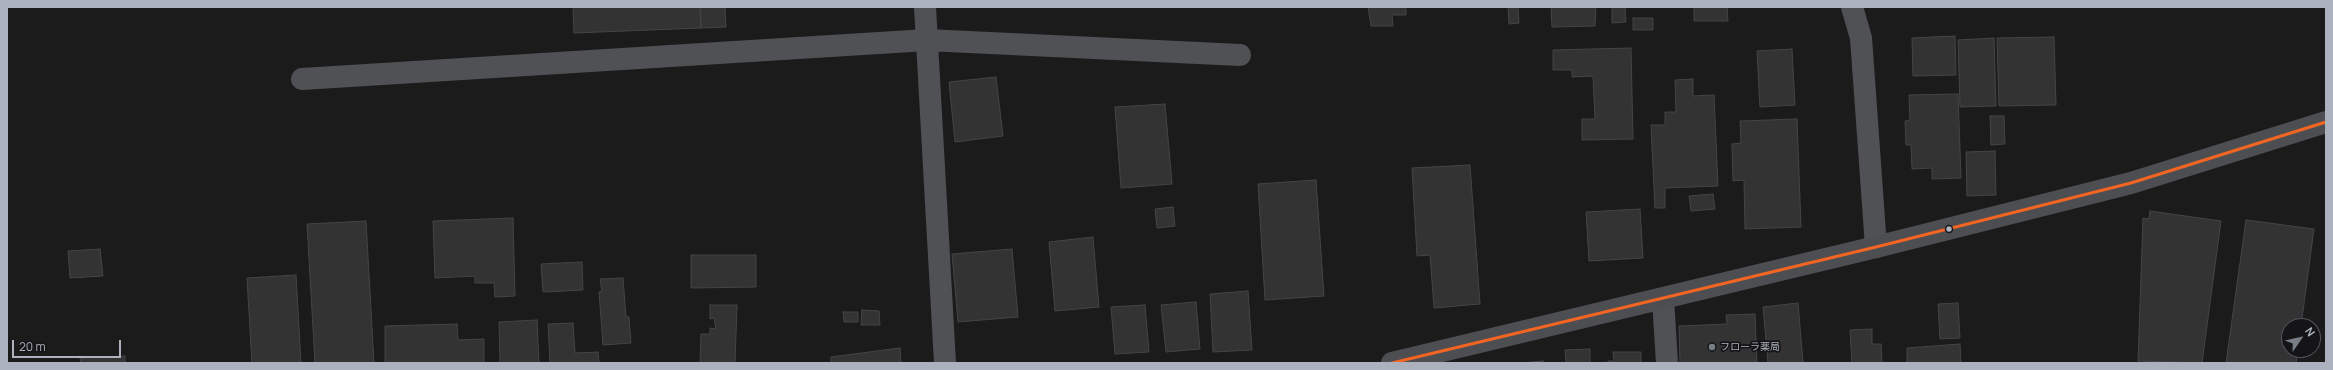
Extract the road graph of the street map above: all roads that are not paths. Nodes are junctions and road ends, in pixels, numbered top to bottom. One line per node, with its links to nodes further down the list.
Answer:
1 (925, 7): 3 (street)
2 (1852, 7): 7 (street)
3 (927, 40): 4 (street); 5 (street); 9 (street)
4 (1240, 55)
5 (302, 79)
6 (2326, 122): 7 (main road)
7 (1876, 247): 8 (main road)
8 (1663, 299): 10 (main road); 11 (street)
9 (945, 363)
10 (1392, 363)
11 (1667, 363)

